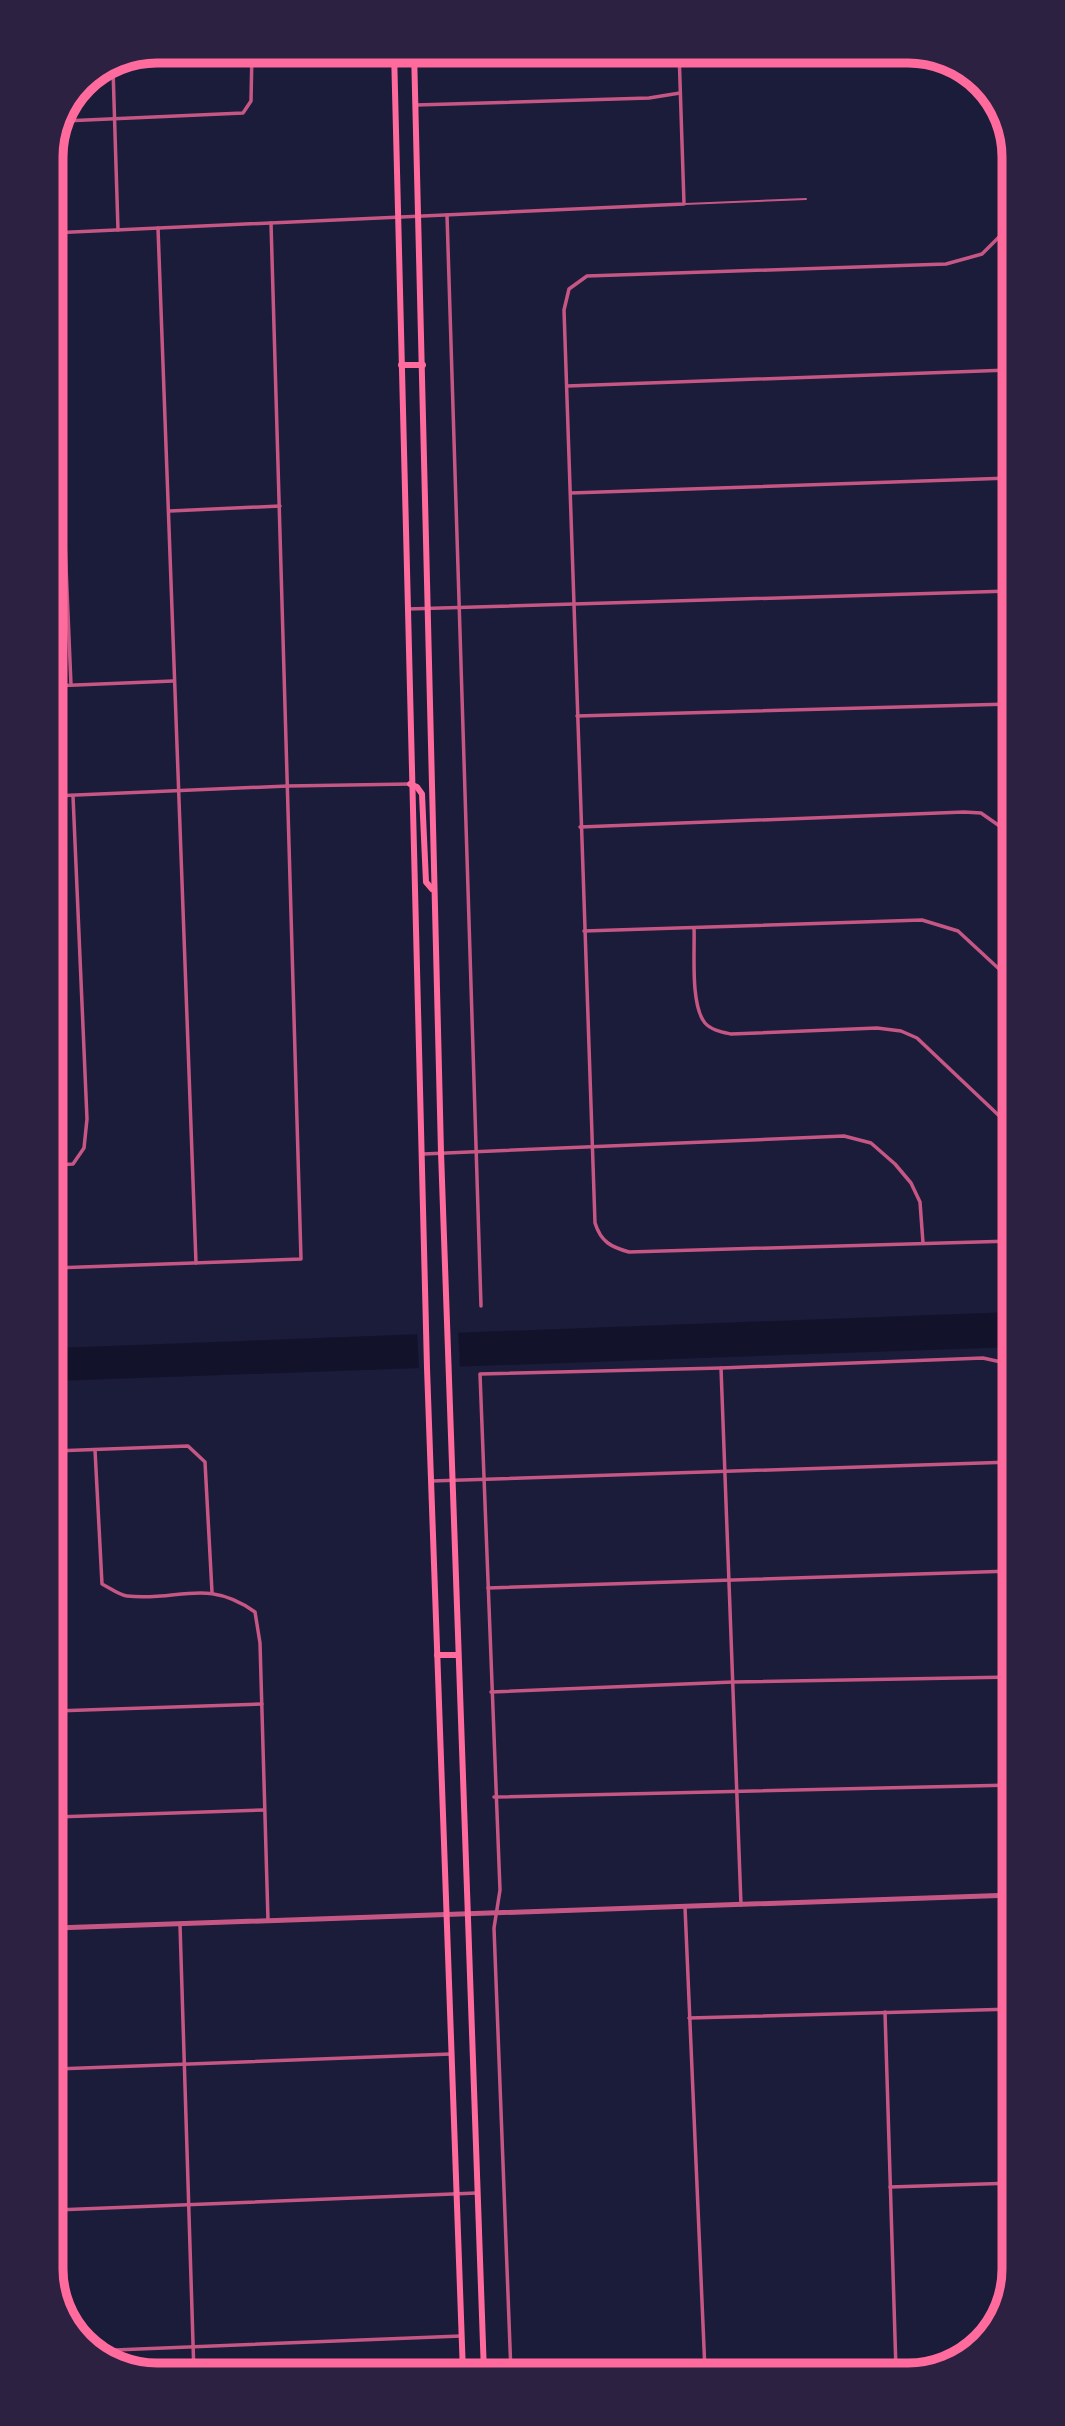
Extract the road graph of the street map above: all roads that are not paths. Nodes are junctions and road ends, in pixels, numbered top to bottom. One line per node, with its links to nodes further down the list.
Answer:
1 (252, 63): 8 (street)
2 (394, 63): 14 (main road)
3 (414, 63): 7 (main road)
4 (679, 63): 6 (street)
5 (113, 74): 8 (street)
6 (680, 93): 7 (street); 11 (street)
7 (415, 105): 13 (main road)
8 (117, 118): 9 (street); 17 (street)
9 (71, 121)
10 (806, 199): 11 (lane)
11 (684, 204): 12 (street)
12 (447, 215): 13 (street); 31 (street)
13 (419, 216): 14 (street); 21 (main road)
14 (397, 217): 15 (street); 20 (main road)
15 (271, 223): 16 (street); 27 (street)
16 (158, 228): 17 (street); 28 (street)
17 (118, 230): 18 (street)
18 (63, 232)
19 (1002, 234): 23 (street)
20 (401, 365): 21 (main road); 32 (main road)
21 (423, 365): 33 (main road)
22 (1002, 370): 23 (street)
23 (567, 386): 25 (street)
24 (1002, 478): 25 (street)
25 (571, 493): 30 (street)
26 (63, 495): 36 (street)
27 (280, 506): 28 (street); 40 (street)
28 (170, 511): 34 (street)
29 (1002, 591): 30 (street)
30 (573, 605): 31 (street); 38 (street)
31 (460, 608): 33 (street); 52 (street)
32 (406, 609): 33 (street); 39 (main road)
33 (428, 609): 46 (main road)
34 (173, 681): 36 (street); 41 (street)
35 (63, 685): 36 (street)
36 (71, 685)
37 (1002, 704): 38 (street)
38 (577, 716): 44 (street)
39 (410, 784): 40 (street); 46 (main road); 54 (main road)
40 (288, 786): 41 (street); 58 (street)
41 (177, 792): 43 (street); 58 (street)
42 (63, 796): 43 (street)
43 (73, 796): 55 (street)
44 (580, 827): 45 (street); 48 (street)
45 (1002, 828)
46 (433, 890): 53 (main road)
47 (694, 928): 48 (street); 49 (street); 50 (street)
48 (584, 931): 51 (street)
49 (1002, 972)
50 (1002, 1118)
51 (592, 1146): 52 (street); 57 (street); 57 (street)
52 (475, 1151): 53 (street); 60 (street)
53 (441, 1152): 54 (street); 68 (main road)
54 (421, 1154): 67 (main road)
55 (63, 1164)
56 (1002, 1241): 57 (street)
57 (923, 1243)
58 (196, 1263): 59 (street)
59 (63, 1268)
60 (481, 1306)
61 (1002, 1363): 62 (street)
62 (721, 1368): 66 (street); 69 (street)
63 (95, 1450): 64 (street); 73 (street); 73 (street)
64 (63, 1451)
65 (1002, 1462): 66 (street)
66 (725, 1473): 69 (street); 71 (street)
67 (431, 1480): 68 (street); 75 (main road)
68 (452, 1480): 69 (street); 74 (main road)
69 (485, 1480): 72 (street)
70 (1002, 1571): 71 (street)
71 (729, 1582): 72 (street); 77 (street)
72 (488, 1588): 78 (street)
73 (212, 1592): 79 (street)
74 (458, 1655): 75 (main road); 89 (main road)
75 (437, 1656): 91 (main road)
76 (1002, 1677): 77 (street)
77 (733, 1682): 78 (street); 82 (street)
78 (491, 1692): 83 (street)
79 (262, 1704): 80 (street); 84 (street)
80 (63, 1711)
81 (1002, 1785): 82 (street)
82 (737, 1792): 83 (street); 87 (street)
83 (494, 1797): 90 (street)
84 (264, 1810): 85 (street); 92 (street)
85 (63, 1817)
86 (1002, 1895): 87 (street)
87 (741, 1905): 88 (street)
88 (685, 1907): 90 (street); 97 (street)
89 (468, 1913): 90 (street); 91 (street); 103 (main road)
90 (496, 1913): 113 (street)
91 (445, 1914): 92 (street); 98 (main road)
92 (268, 1920): 93 (street)
93 (180, 1923): 94 (street); 99 (street)
94 (63, 1928)
95 (1002, 2009): 96 (street)
96 (885, 2012): 97 (street); 102 (street)
97 (688, 2018): 114 (street)
98 (451, 2054): 99 (street); 104 (main road)
99 (184, 2064): 100 (street); 105 (street)
100 (63, 2069)
101 (1002, 2183): 102 (street)
102 (889, 2187): 115 (street)
103 (477, 2193): 104 (street); 112 (main road)
104 (456, 2194): 105 (street); 107 (main road)
105 (188, 2205): 106 (street); 108 (street)
106 (63, 2210)
107 (461, 2336): 108 (street); 111 (main road)
108 (192, 2347): 109 (street); 110 (street)
109 (110, 2350)
110 (193, 2363)
111 (462, 2363)
112 (484, 2363)
113 (511, 2363)
114 (705, 2363)
115 (896, 2363)

